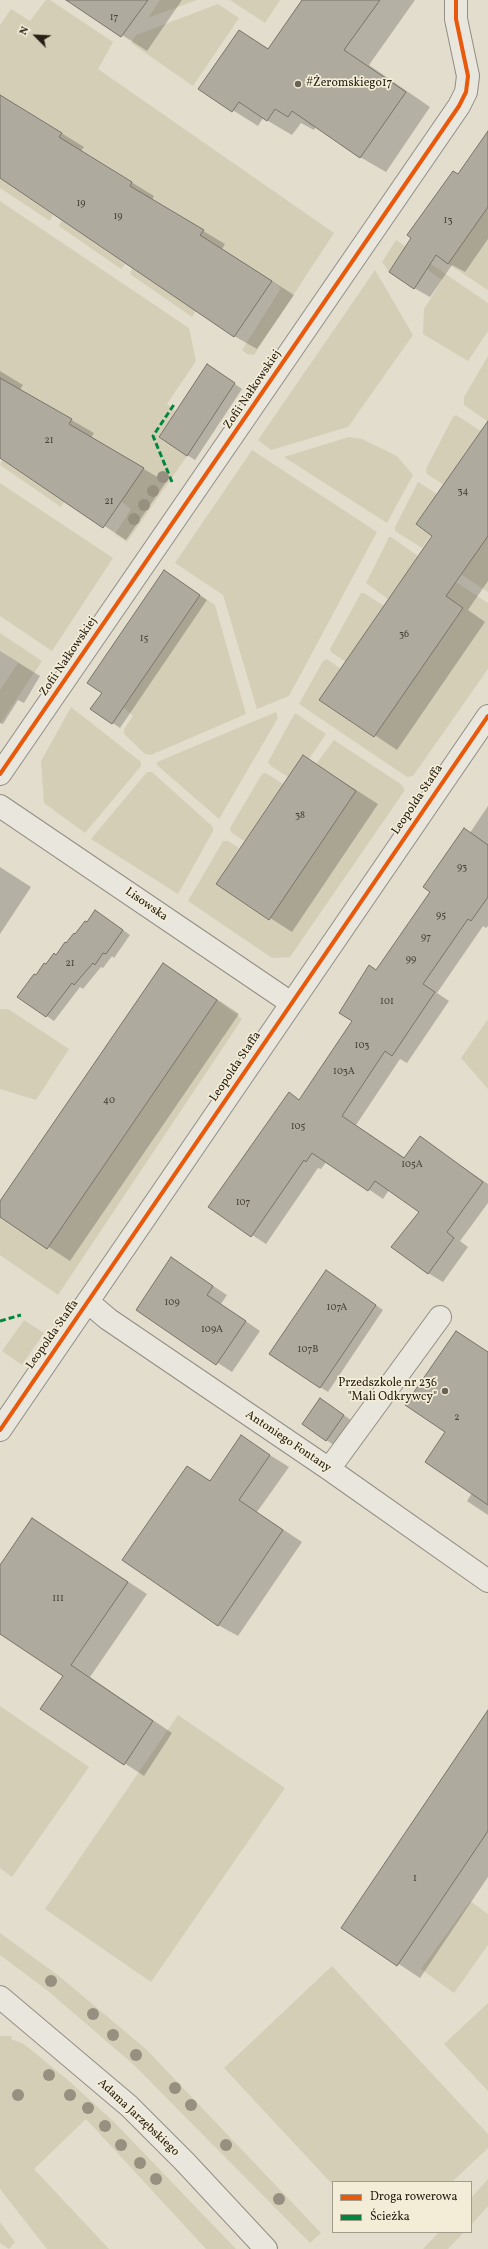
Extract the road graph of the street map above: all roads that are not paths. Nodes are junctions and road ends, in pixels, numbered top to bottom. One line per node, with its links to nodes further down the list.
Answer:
1 (456, 0): 3 (street, Zofii Nałkowskiej)
2 (488, 716): 5 (street, Leopolda Staffa)
3 (0, 774)
4 (0, 806): 5 (street, Lisowska)
5 (291, 1003): 6 (street, Leopolda Staffa)
6 (88, 1302): 8 (street, Leopolda Staffa); 9 (street, Antoniego Fontany)
7 (440, 1317): 9 (street)
8 (0, 1430)
9 (329, 1469): 10 (street, Antoniego Fontany)
10 (488, 1582)
11 (0, 1997): 12 (street, Adama Jarzębskiego)
12 (266, 2249)

